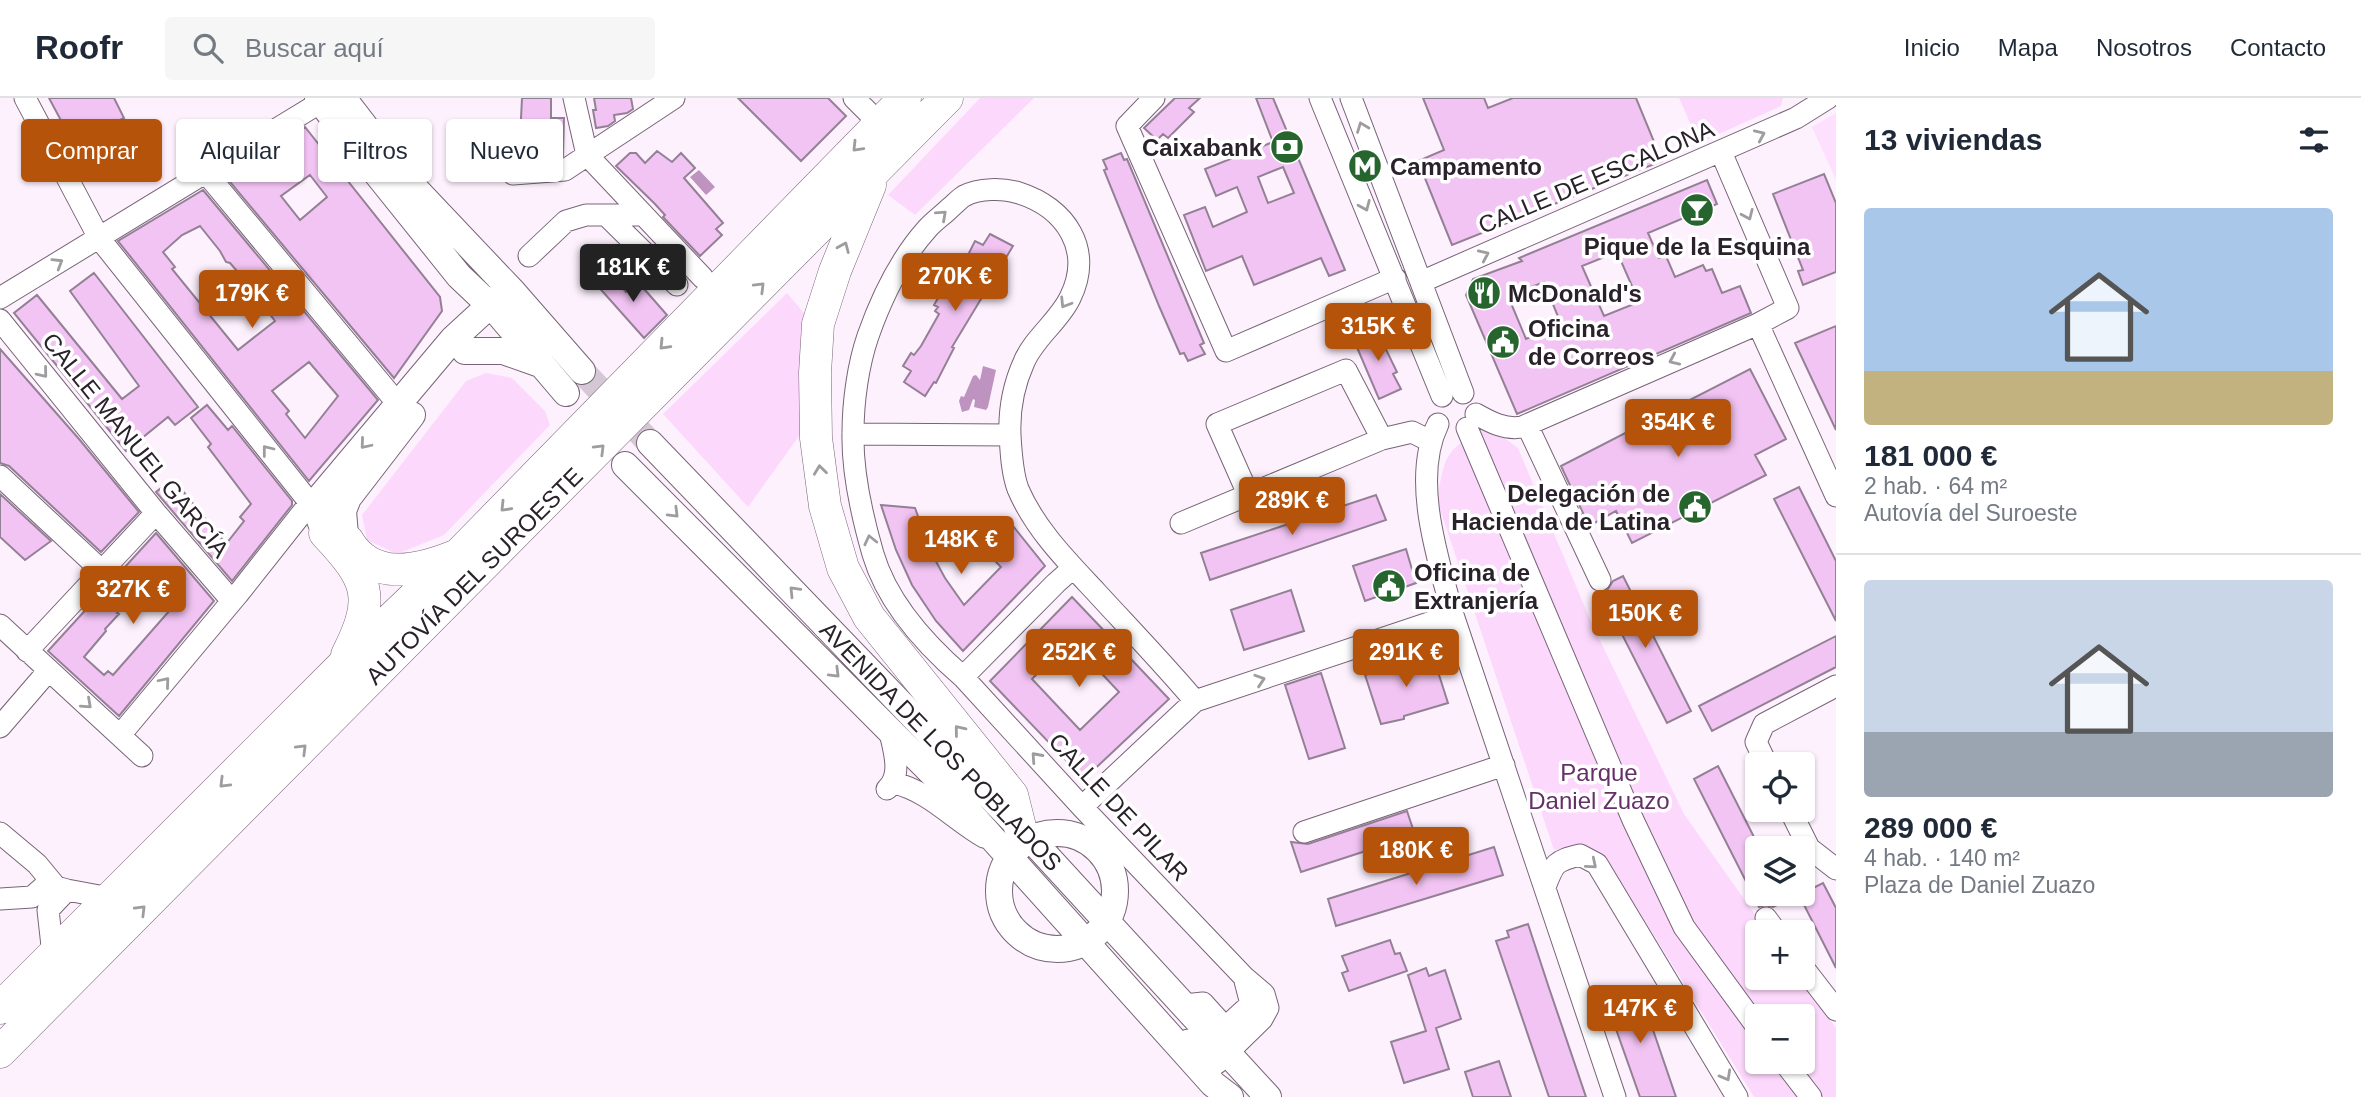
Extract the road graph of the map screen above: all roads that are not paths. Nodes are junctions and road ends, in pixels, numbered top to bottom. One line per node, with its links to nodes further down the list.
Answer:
1 (25, 98): 20 (street)
2 (574, 98): 13 (street)
3 (674, 98): 13 (street)
4 (905, 98): 52 (highway, AUTOVÍA DEL SUROESTE, one-way to 52)
5 (947, 98): 14 (highway, AUTOVÍA DEL SUROESTE)
6 (1154, 98): 24 (street)
7 (1320, 98): 24 (street, one-way to 24)
8 (1351, 98): 25 (street, one-way to 8)
9 (1828, 98): 12 (street, CALLE DE ESCALONA, one-way to 9)
10 (328, 99): 11 (street); 22 (main road); 28 (main road)
11 (295, 119)
12 (1721, 152): 25 (street, CALLE DE ESCALONA, one-way to 12); 30 (street, one-way to 30)
13 (587, 155): 15 (street); 19 (street)
14 (878, 168): 75 (highway, one-way to 14); 93 (highway, AUTOVÍA DEL SUROESTE, one-way to 14)
15 (563, 170)
16 (191, 182): 20 (street)
17 (213, 182): 37 (street)
18 (606, 215): 19 (street); 21 (street); 26 (street)
19 (641, 215): 23 (street)
20 (100, 237): 27 (street, one-way to 20); 50 (street, one-way to 20)
21 (529, 256)
22 (459, 276): 28 (main road); 31 (main road)
23 (703, 278)
24 (1395, 278): 36 (street)
25 (1421, 282): 35 (street)
26 (677, 285)
27 (0, 298)
28 (502, 299): 31 (main road); 32 (main road); 33 (main road)
29 (0, 320): 49 (street, CALLE MANUEL GARCÍA, one-way to 49)
30 (1758, 324): 39 (street, one-way to 39); 47 (street)
31 (461, 343): 32 (main road); 37 (main road); 50 (main road)
32 (541, 364): 34 (main road)
33 (582, 372)
34 (566, 393)
35 (1463, 393): 36 (street); 38 (street)
36 (1442, 396): 40 (street)
37 (398, 404): 50 (main road, one-way to 50)
38 (1472, 421): 39 (street); 40 (street); 92 (street)
39 (1528, 425): 55 (street)
40 (1434, 432): 43 (street); 57 (street)
41 (853, 435): 42 (street); 42 (street, CALLE DE PILAR, one-way to 42); 62 (street, CALLE DE PILAR, one-way to 41)
42 (1010, 435): 53 (street, CALLE DE PILAR)
43 (1382, 439): 48 (street); 48 (street)
44 (650, 443): 75 (main road, AVENIDA DE LOS POBLADOS, one-way to 44)
45 (625, 464): 66 (main road, AVENIDA DE LOS POBLADOS, one-way to 66)
46 (0, 476): 54 (street)
47 (1834, 487)
48 (1248, 494): 51 (street)
49 (156, 513): 54 (street); 56 (street, CALLE MANUEL GARCÍA)
50 (326, 522): 52 (highway); 56 (street); 60 (highway)
51 (1181, 523)
52 (459, 554): 60 (highway, AUTOVÍA DEL SUROESTE)
53 (1073, 568): 62 (street); 64 (street, CALLE DE PILAR)
54 (102, 571): 59 (street)
55 (1600, 580)
56 (232, 601): 67 (street, one-way to 56)
57 (1453, 615): 64 (street, one-way to 57); 70 (street)
58 (0, 625): 59 (street)
59 (27, 650): 61 (street)
60 (342, 666): 80 (highway, AUTOVÍA DEL SUROESTE, one-way to 80)
61 (49, 670): 65 (street); 67 (street, one-way to 67)
62 (963, 677): 71 (street, CALLE DE PILAR, one-way to 62)
63 (1836, 686): 68 (street)
64 (1195, 701): 71 (street)
65 (0, 727)
66 (888, 727): 75 (main road, AVENIDA DE LOS POBLADOS); 75 (street)
67 (121, 734): 69 (street)
68 (1761, 752)
69 (142, 756)
70 (1504, 765): 73 (street); 78 (street)
71 (1082, 807): 87 (street, CALLE DE PILAR)
72 (1796, 822): 76 (street)
73 (1304, 832)
74 (0, 833): 77 (street)
75 (1015, 842): 83 (main road, AVENIDA DE LOS POBLADOS); 83 (main road); 84 (main road, AVENIDA DE LOS POBLADOS); 84 (main road)
76 (1836, 869)
77 (46, 875): 79 (street); 82 (street)
78 (1545, 887): 98 (street); 99 (street, one-way to 99)
79 (67, 890): 80 (street); 82 (street)
80 (110, 898): 85 (highway, AUTOVÍA DEL SUROESTE)
81 (0, 899): 82 (street)
82 (40, 903): 85 (street)
83 (1107, 922): 84 (main road); 89 (main road, AVENIDA DE LOS POBLADOS)
84 (1086, 941): 86 (main road, AVENIDA DE LOS POBLADOS)
85 (53, 955): 90 (highway, AUTOVÍA DEL SUROESTE)
86 (1107, 967): 94 (street, AVENIDA DE LOS POBLADOS); 96 (main road, AVENIDA DE LOS POBLADOS)
87 (1244, 977): 89 (street); 94 (street, CALLE DE PILAR)
88 (1815, 983): 91 (street)
89 (1184, 1005): 94 (main road, AVENIDA DE LOS POBLADOS)
90 (0, 1008)
91 (1836, 1010)
92 (1745, 1011)
93 (0, 1052)
94 (1228, 1054): 97 (main road, AVENIDA DE LOS POBLADOS)
95 (1793, 1074): 100 (street)
96 (1230, 1097)
97 (1268, 1097)
98 (1615, 1097)
99 (1737, 1097)
100 (1811, 1097)

